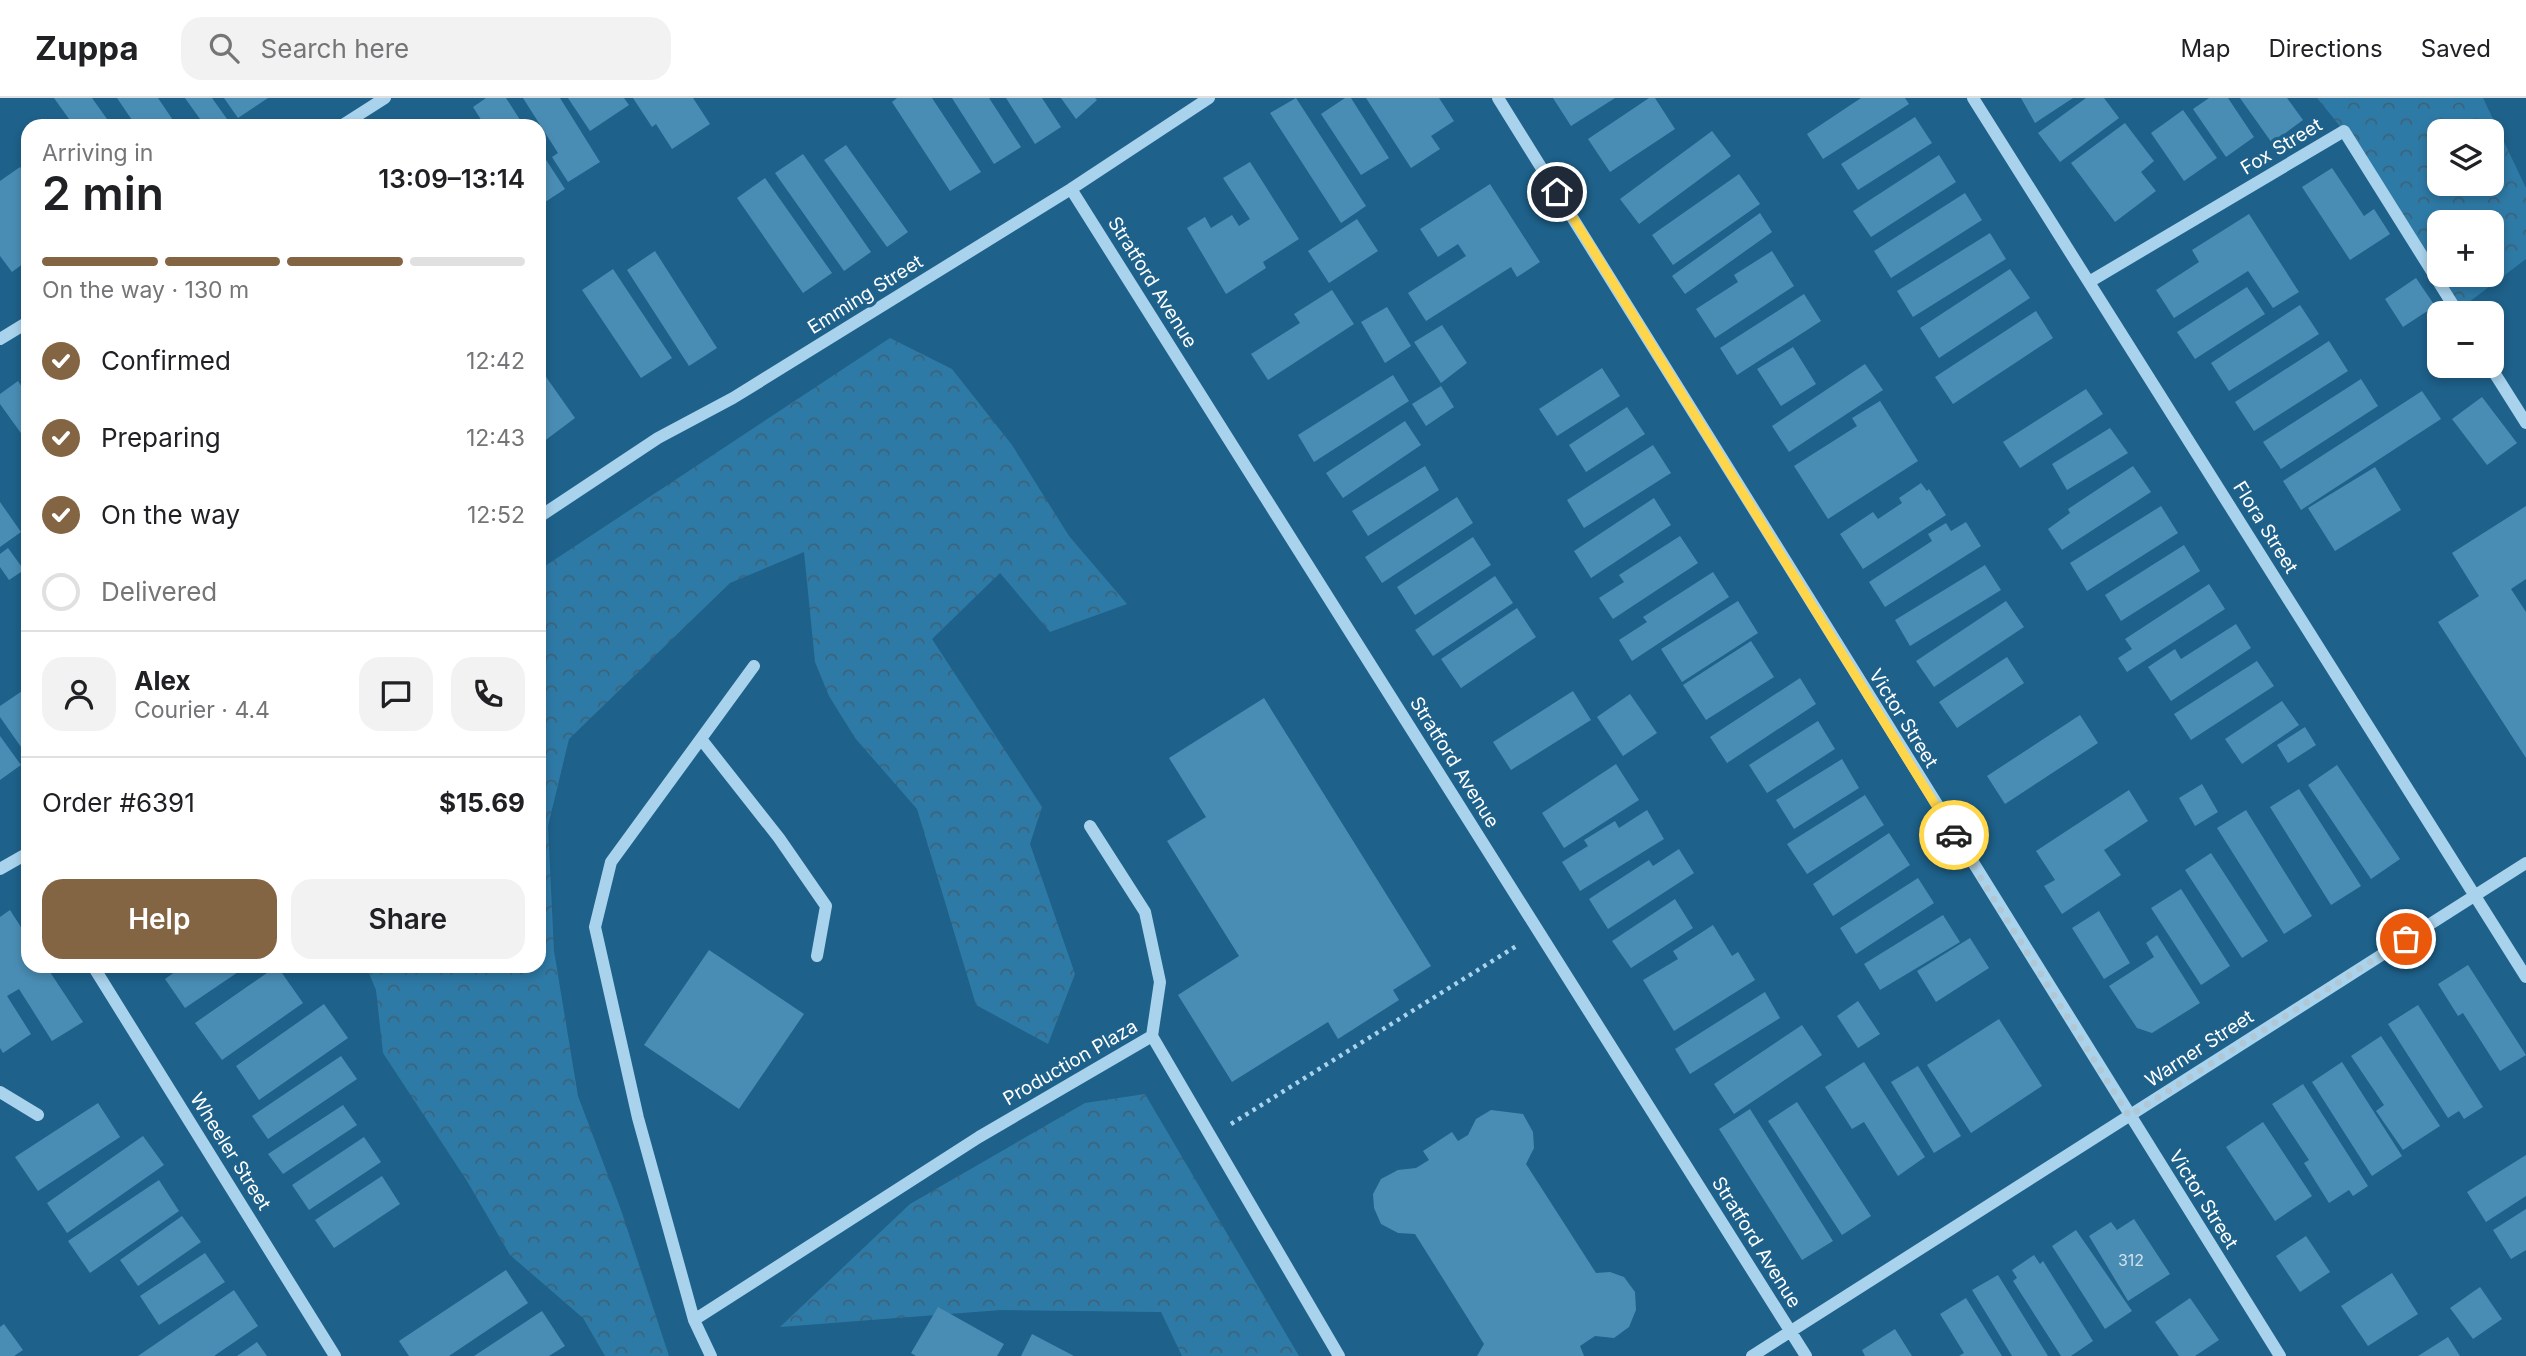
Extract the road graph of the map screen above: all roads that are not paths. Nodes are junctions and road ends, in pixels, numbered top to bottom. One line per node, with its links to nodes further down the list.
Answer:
1 (385, 98): 5 (street)
2 (1209, 98): 6 (street, Emming Street)
3 (1498, 98): 27 (street, Victor Street)
4 (1973, 98): 7 (street, Flora Street)
5 (352, 119)
6 (1071, 189): 13 (street, Emming Street); 29 (street, Stratford Avenue)
7 (2089, 282): 8 (street, Fox Street); 20 (street, Flora Street)
8 (2450, 301)
9 (21, 326): 10 (street)
10 (0, 340)
11 (2498, 378): 12 (street)
12 (2526, 423)
13 (546, 512)
14 (754, 666): 15 (street)
15 (701, 738): 21 (street); 28 (street)
16 (1090, 826): 24 (street)
17 (21, 859): 19 (street)
18 (2526, 863): 20 (street, Warner Street)
19 (0, 869)
20 (2475, 895): 23 (street, Flora Street); 27 (street, Warner Street)
21 (817, 956)
22 (97, 973): 30 (street, Wheeler Street)
23 (2526, 977)
24 (1152, 1036): 28 (street, Production Plaza); 32 (street, Production Plaza)
25 (0, 1092): 26 (street)
26 (37, 1115)
27 (2129, 1116): 29 (street, Warner Street); 35 (street, Victor Street)
28 (694, 1320): 31 (street)
29 (1790, 1331): 33 (street, Warner Street); 34 (street, Stratford Avenue)
30 (335, 1356)
31 (710, 1356)
32 (1339, 1356)
33 (1752, 1356)
34 (1806, 1356)
35 (2280, 1356)

